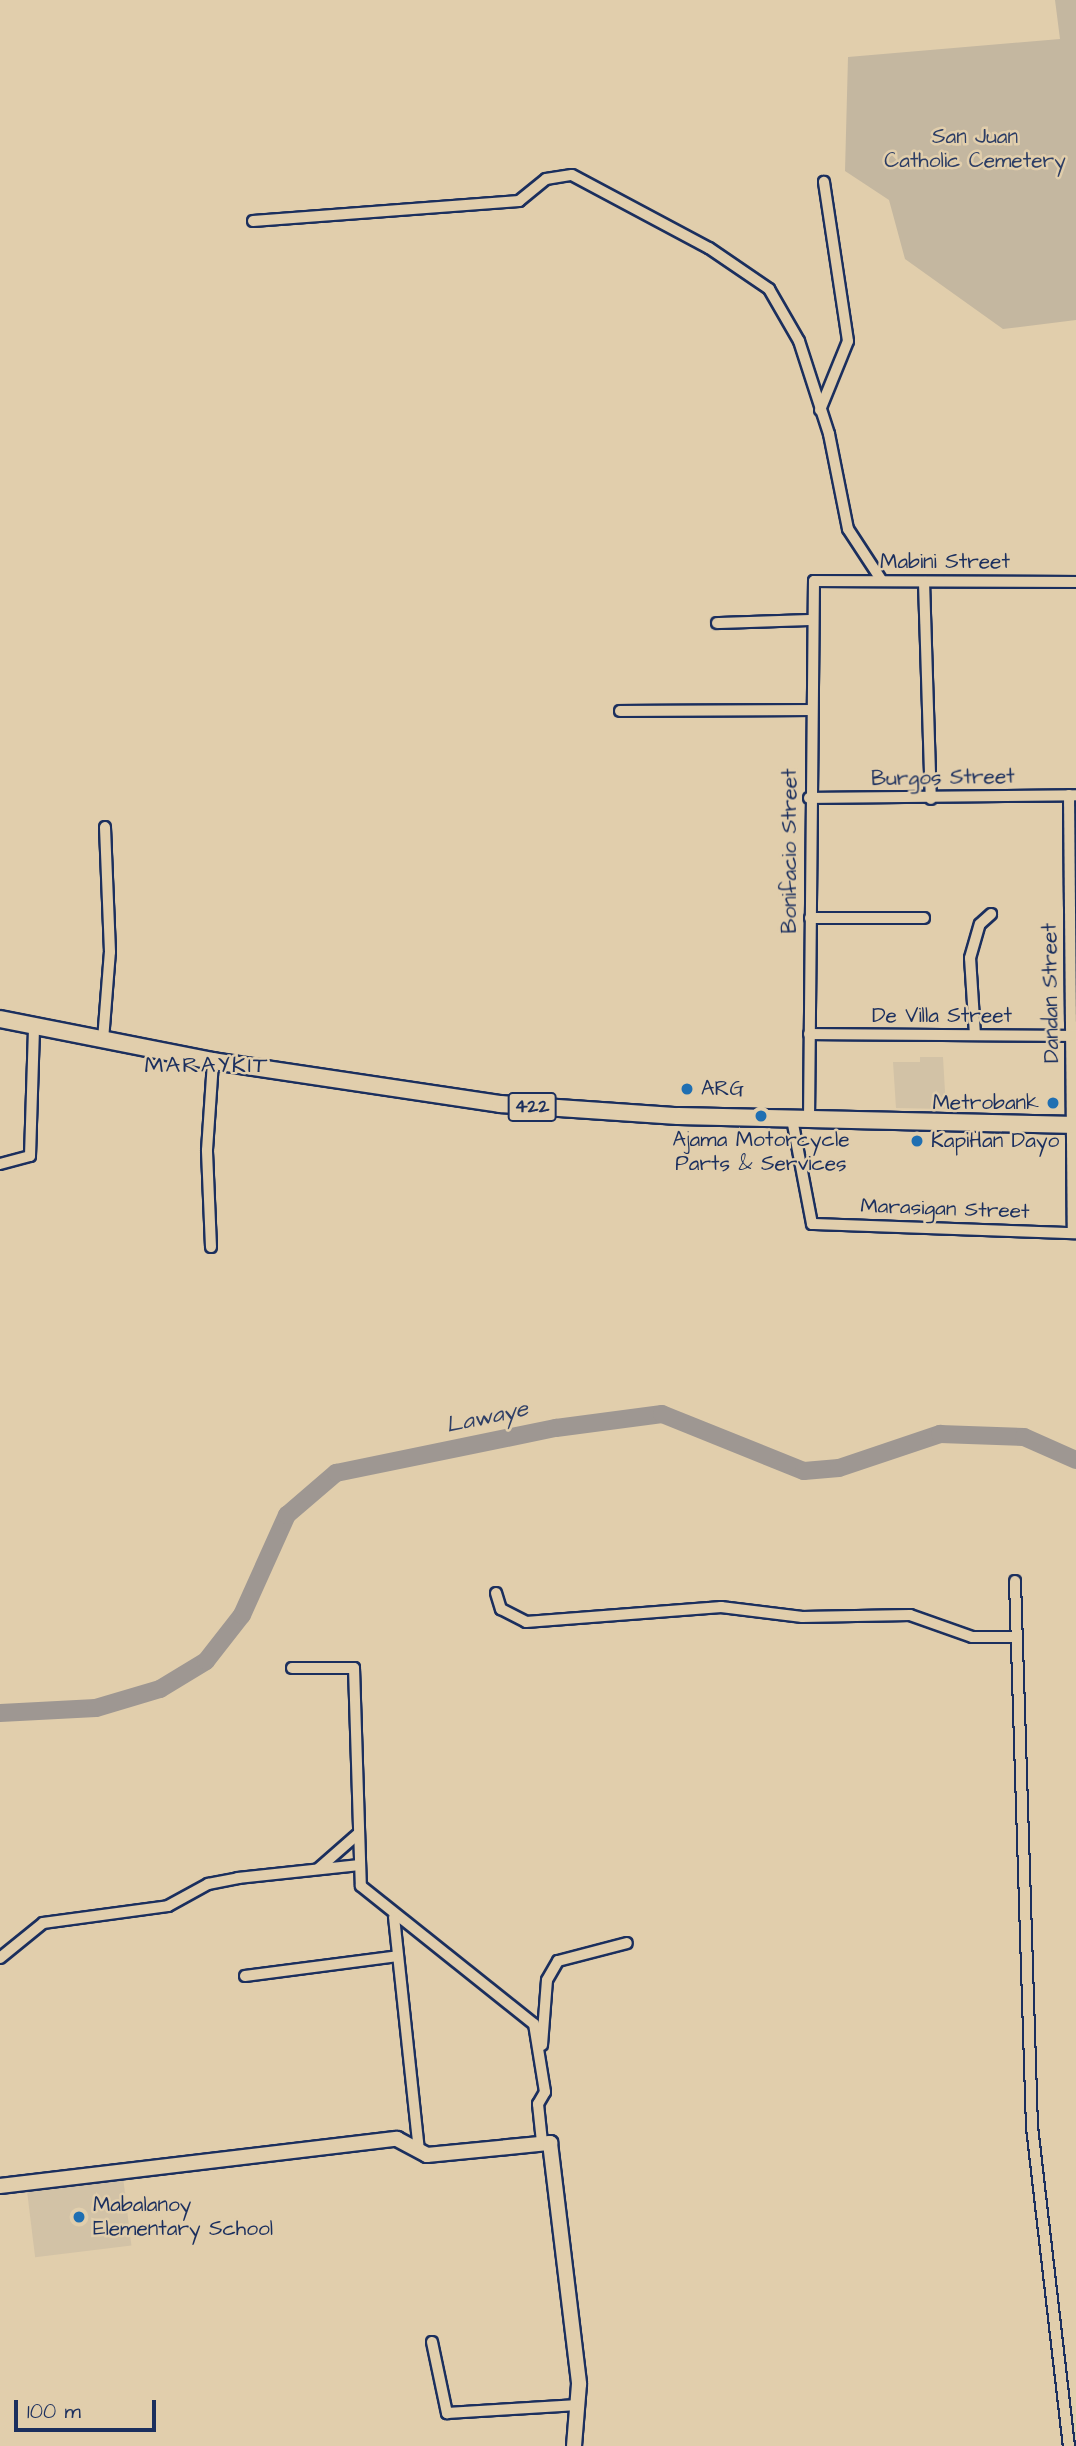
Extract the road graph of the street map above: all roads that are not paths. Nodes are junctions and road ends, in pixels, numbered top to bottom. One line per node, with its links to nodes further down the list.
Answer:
1 (824, 182): 3 (street)
2 (253, 221): 3 (street)
3 (820, 410): 5 (street)
4 (814, 581): 5 (street, Mabini Street); 8 (street, Bonifacio Street)
5 (882, 581): 6 (street, Mabini Street)
6 (924, 582): 7 (street, Mabini Street); 14 (street)
7 (1076, 582)
8 (812, 620): 9 (street); 10 (street, Bonifacio Street)
9 (717, 622)
10 (809, 710): 11 (street); 13 (street, Bonifacio Street)
11 (620, 711)
12 (1072, 795): 14 (street, Burgos Street); 19 (street, Dandan Street)
13 (809, 798): 14 (street, Burgos Street); 17 (street, Bonifacio Street)
14 (931, 799)
15 (105, 827): 25 (street)
16 (991, 914): 23 (street)
17 (810, 918): 18 (street); 22 (street, Bonifacio Street)
18 (924, 918)
19 (1072, 919): 24 (street, Dandan Street)
20 (0, 1019): 21 (main road, 422)
21 (34, 1026): 25 (main road, 422); 30 (street)
22 (809, 1034): 23 (street, De Villa Street); 28 (street, Bonifacio Street)
23 (975, 1035): 24 (street, De Villa Street)
24 (1073, 1036): 29 (street, Dandan Street)
25 (103, 1040): 26 (main road, 422)
26 (213, 1061): 27 (main road, 422); 32 (street)
27 (792, 1119): 28 (main road, 422); 31 (street, Marasigan Street)
28 (809, 1120): 29 (main road, 422)
29 (1074, 1125): 31 (street, Dandan Street)
30 (0, 1164)
31 (1074, 1233)
32 (211, 1247)
33 (1015, 1581): 35 (street)
34 (496, 1593): 35 (street)
35 (1014, 1637): 52 (street)
36 (292, 1668): 37 (street)
37 (358, 1834): 38 (street); 39 (street)
38 (359, 1865): 39 (street); 40 (street)
39 (318, 1869): 43 (street)
40 (394, 1917): 42 (street); 45 (street)
41 (626, 1944): 45 (street)
42 (398, 1956): 44 (street); 47 (street)
43 (0, 1958)
44 (245, 1976)
45 (542, 2049): 46 (street)
46 (542, 2143): 47 (street); 50 (street)
47 (419, 2152): 48 (street)
48 (0, 2186)
49 (432, 2342): 50 (street)
50 (578, 2405): 51 (street)
51 (574, 2446)
52 (1069, 2446)

